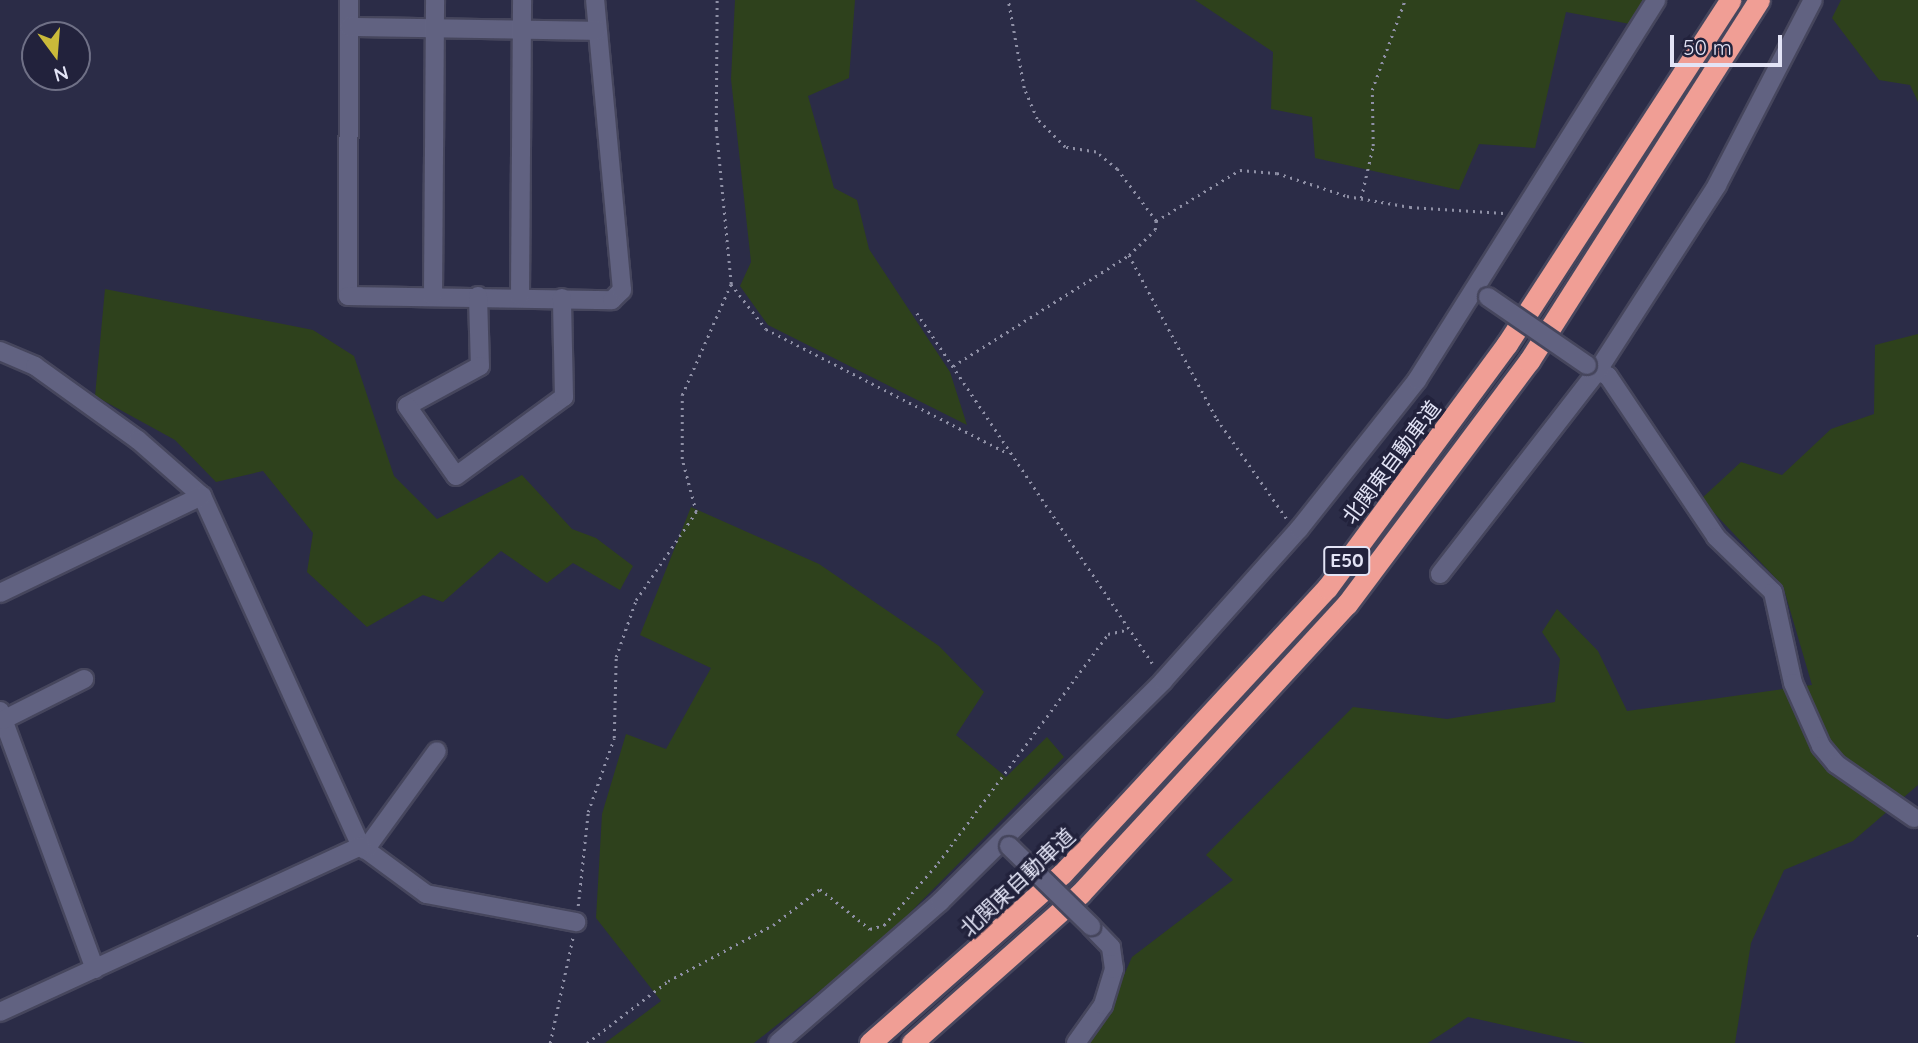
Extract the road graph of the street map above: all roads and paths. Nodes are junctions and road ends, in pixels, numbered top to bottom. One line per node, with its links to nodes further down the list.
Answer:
1 (349, 0): 12 (street)
2 (435, 0): 13 (street)
3 (522, 0): 14 (street)
4 (594, 0): 15 (street)
5 (717, 0): 20 (path)
6 (1008, 0): 18 (path)
7 (1405, 0): 16 (path)
8 (1656, 0): 17 (street)
9 (1730, 0): 49 (highway, 北関東自動車道 / E50)
10 (1759, 0): 50 (highway, E50)
11 (1813, 0): 29 (street)
12 (349, 27): 13 (street); 22 (street)
13 (434, 28): 14 (street); 22 (street)
14 (522, 28): 15 (street); 24 (street)
15 (597, 31): 25 (street)
16 (1361, 198): 17 (path); 18 (path)
17 (1525, 214): 21 (street)
18 (1156, 221): 19 (path)
19 (1129, 255): 28 (path); 32 (path)
20 (731, 284): 30 (path); 43 (path)
21 (1482, 293): 29 (street, bridge); 32 (street)
22 (433, 296): 23 (street)
23 (478, 296): 24 (street); 25 (street)
24 (520, 296): 25 (street)
25 (562, 298)
26 (916, 313): 28 (path)
27 (0, 351): 31 (street)
28 (953, 366): 30 (path)
29 (1593, 368): 33 (street); 40 (street)
30 (1005, 452): 35 (path)
31 (202, 496): 34 (street); 42 (street)
32 (1298, 529): 37 (street)
33 (1440, 574)
34 (0, 593)
35 (1126, 630): 37 (path); 47 (path)
36 (84, 679): 38 (street)
37 (1163, 681): 41 (street)
38 (2, 715): 44 (street)
39 (436, 751): 42 (street)
40 (1914, 818)
41 (1006, 843): 48 (street); 51 (street, bridge)
42 (363, 848): 43 (street); 44 (street)
43 (576, 922): 46 (path)
44 (95, 969): 45 (street)
45 (0, 1012)
46 (550, 1043)
47 (587, 1043)
48 (778, 1043)
49 (870, 1043)
50 (912, 1043)
51 (1076, 1043)

